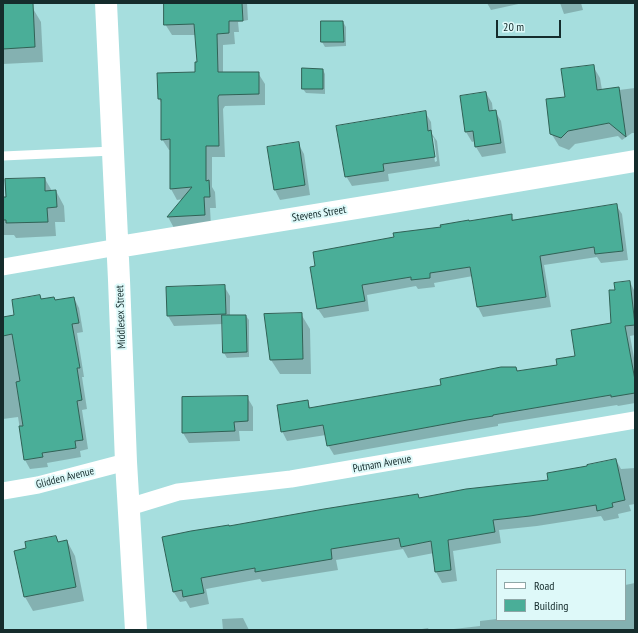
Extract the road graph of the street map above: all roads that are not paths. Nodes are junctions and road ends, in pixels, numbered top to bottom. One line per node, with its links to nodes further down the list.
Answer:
1 (106, 3): 2 (main road, Middlesex Street)
2 (113, 151): 3 (lane); 5 (main road, Middlesex Street)
3 (3, 156)
4 (635, 161): 5 (main road, Stevens Street)
5 (118, 247): 6 (street, Stevens Street); 8 (main road, Middlesex Street)
6 (3, 267)
7 (635, 420): 10 (street, Putnam Avenue)
8 (126, 462): 9 (street, Glidden Avenue); 10 (main road, Middlesex Street)
9 (3, 491)
10 (129, 507): 11 (main road, Middlesex Street)
11 (136, 630)

